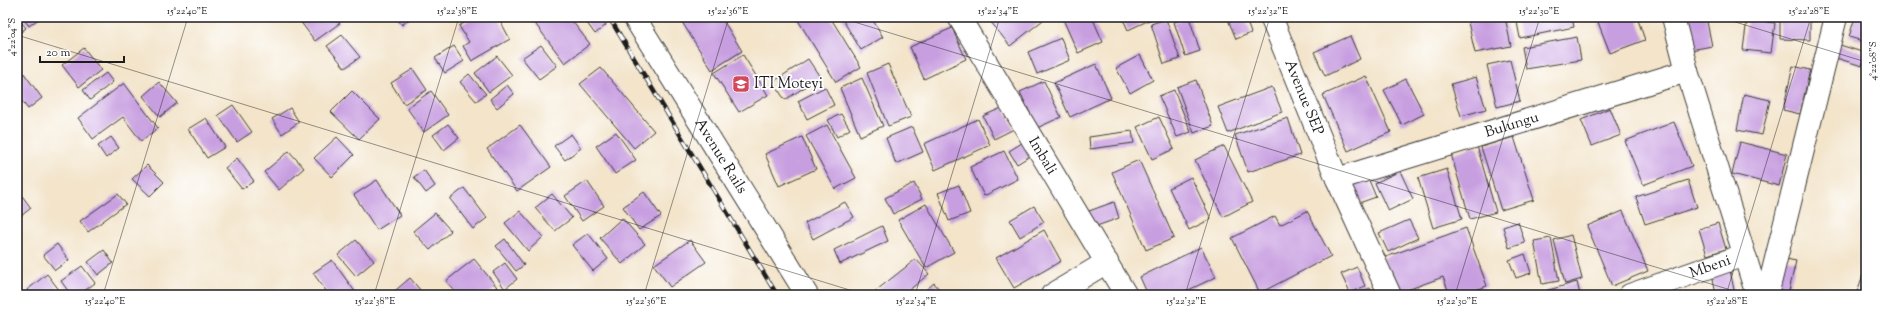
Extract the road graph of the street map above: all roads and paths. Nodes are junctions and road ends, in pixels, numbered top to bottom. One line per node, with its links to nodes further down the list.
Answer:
1 (634, 17): 10 (street, Avenue Rails)
2 (959, 17): 9 (street, Imbali)
3 (1271, 17): 7 (street, Avenue SEP)
4 (1673, 17): 6 (street)
5 (1836, 17): 16 (street)
6 (1687, 71): 7 (street, Bulungu); 8 (street)
7 (1337, 179): 13 (street, Avenue SEP)
8 (1744, 255): 14 (street, Mbeni); 15 (street)
9 (1107, 262): 11 (street); 12 (street, Imbali)
10 (806, 295)
11 (1052, 295)
12 (1126, 295)
13 (1390, 295)
14 (1630, 295)
15 (1757, 295)
16 (1767, 295)

